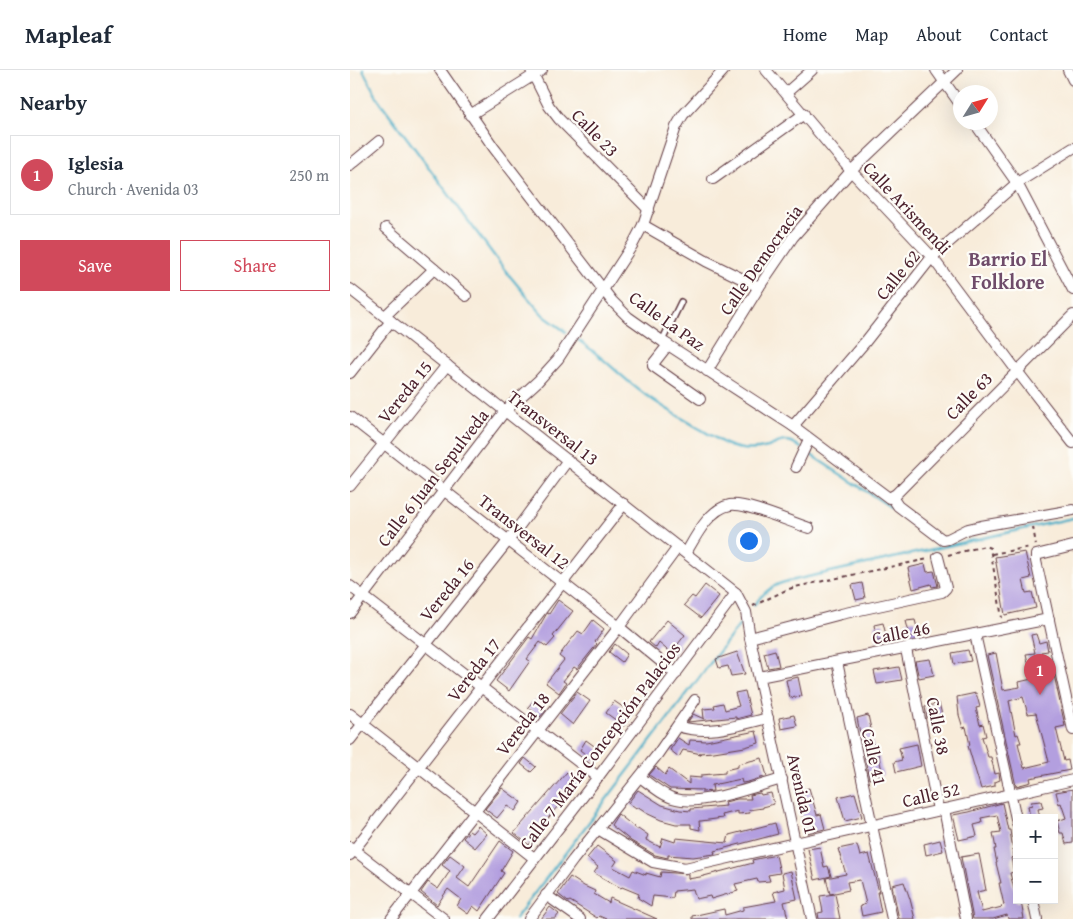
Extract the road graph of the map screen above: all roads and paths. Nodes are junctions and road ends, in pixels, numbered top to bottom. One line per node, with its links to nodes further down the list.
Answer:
1 (440, 70): 14 (street, Calle La Paz)
2 (724, 70): 22 (street, Calle 6 Juan Sepulveda)
3 (766, 70): 11 (street, Calle Arismendi)
4 (812, 70): 11 (street)
5 (936, 70): 10 (street)
6 (957, 70): 10 (street, Calle Democracia)
7 (1068, 70): 9 (street)
8 (536, 72): 14 (street); 22 (street, Calle 23)
9 (1073, 80)
10 (945, 82): 12 (street); 19 (street, Calle Democracia)
11 (786, 93): 13 (street, Calle Arismendi)
12 (953, 94)
13 (804, 114): 19 (street, Calle Arismendi); 20 (street)
14 (470, 115): 29 (street, Calle La Paz)
15 (980, 130): 21 (street)
16 (379, 141): 18 (street)
17 (1073, 148): 21 (street, Calle 62)
18 (350, 165)
19 (851, 171): 25 (street, Calle Arismendi); 27 (street, Calle Democracia)
20 (713, 179)
21 (1017, 183): 25 (street, Calle 62); 30 (street)
22 (648, 210): 23 (street, Calle 6 Juan Sepulveda)
23 (643, 225): 27 (street); 29 (street, Calle 6 Juan Sepulveda)
24 (386, 228): 26 (street)
25 (932, 257): 37 (street, Calle Arismendi); 43 (street, Calle 62)
26 (434, 269): 31 (street); 34 (street)
27 (759, 287): 38 (street, Calle Democracia)
28 (350, 289): 34 (street, Transversal 13)
29 (604, 289): 35 (street, Calle La Paz); 41 (street, Calle 6 Juan Sepulveda)
30 (1073, 290)
31 (466, 296)
32 (681, 302): 35 (lane)
33 (1073, 315): 37 (street, Calle 63)
34 (388, 319): 36 (street, Transversal 13); 39 (street)
35 (665, 343): 38 (street, Calle La Paz); 40 (street)
36 (447, 365): 41 (street, Transversal 13); 45 (street, Vereda 15)
37 (1017, 370): 44 (street, Calle Arismendi); 51 (street, Calle 63)
38 (707, 371): 43 (street, Calle La Paz)
39 (350, 372)
40 (700, 399)
41 (505, 411): 47 (street, Transversal 13); 50 (street, Calle 6 Juan Sepulveda)
42 (350, 417): 45 (street, Transversal 12)
43 (793, 426): 46 (street, Calle La Paz)
44 (1073, 443)
45 (384, 444): 49 (street, Vereda 15); 50 (street, Transversal 12)
46 (805, 447): 48 (street); 51 (street, Calle La Paz)
47 (568, 460): 52 (street, Transversal 13); 56 (street, Vereda 16)
48 (796, 467)
49 (350, 486)
50 (443, 491): 56 (street, Transversal 12); 65 (street, Calle 6 Juan Sepulveda)
51 (890, 498): 53 (street, Calle La Paz)
52 (624, 504): 58 (street, Transversal 13); 62 (street, Vereda 17)
53 (1073, 510)
54 (1032, 522): 60 (path)
55 (809, 528): 58 (street, Vereda 18)
56 (508, 541): 62 (street, Transversal 12); 73 (street, Vereda 16)
57 (1073, 546): 60 (street)
58 (682, 550): 64 (street, Transversal 13); 69 (street, Vereda 18)
59 (991, 554): 60 (path); 61 (path); 70 (path)
60 (1036, 554): 68 (street)
61 (938, 557): 66 (path); 72 (street)
62 (562, 582): 69 (street, Transversal 12); 78 (street, Vereda 17)
63 (350, 586): 65 (street)
64 (736, 593): 66 (street); 76 (street, Calle 7 María Concepción Palacios)
65 (363, 596): 67 (street, Calle 6 Juan Sepulveda); 73 (street)
66 (745, 608): 72 (street, Avenida 01)
67 (350, 613)
68 (1049, 619): 70 (street, Calle 46); 79 (street)
69 (619, 627): 76 (street, Transversal 12); 86 (street, Vereda 18)
70 (1003, 628): 71 (street, Calle 46)
71 (975, 634): 74 (street, Calle 46); 93 (street)
72 (750, 638): 77 (street, Avenida 01)
73 (424, 644): 78 (street); 83 (street, Vereda 16)
74 (906, 649): 75 (street, Calle 46); 94 (street, Calle 38)
75 (837, 662): 77 (street, Calle 46); 97 (street, Calle 41)
76 (676, 674): 89 (street, Calle 7 María Concepción Palacios)
77 (759, 677): 82 (street, Avenida 01)
78 (481, 686): 86 (street); 88 (street, Vereda 17)
79 (1070, 697): 85 (street)
80 (695, 700): 84 (street)
81 (350, 714): 83 (street)
82 (768, 718): 84 (street); 91 (street, Avenida 01)
83 (363, 724): 87 (street, Vereda 16); 88 (street)
84 (678, 726): 90 (street)
85 (1073, 730)
86 (538, 731): 89 (street); 95 (street, Vereda 18)
87 (350, 740)
88 (419, 768): 95 (street); 100 (street, Vereda 17)
89 (598, 777): 101 (street, Calle 7 María Concepción Palacios)
90 (640, 777): 91 (street); 98 (street)
91 (782, 779): 99 (street, Avenida 01)
92 (1073, 780): 93 (street, Calle 52)
93 (1011, 794): 94 (street, Calle 52); 96 (street)
94 (941, 810): 97 (street, Calle 52); 112 (street, Calle 38)
95 (476, 812): 101 (street); 102 (street, Vereda 18)
96 (1015, 814)
97 (873, 825): 99 (street, Calle 52); 111 (street, Calle 41)
98 (598, 828): 99 (street, Calle 52); 103 (street)
99 (797, 843): 110 (street, Avenida 01)
100 (351, 851): 102 (street)
101 (534, 858): 107 (street, Calle 7 María Concepción Palacios)
102 (411, 894): 105 (street, Vereda 18); 106 (street)
103 (546, 895): 108 (street); 109 (street)
104 (1034, 904): 113 (street)
105 (391, 919)
106 (444, 919)
107 (488, 919)
108 (528, 919)
109 (580, 919)
110 (812, 919)
111 (892, 919)
112 (966, 919)
113 (1036, 919)

